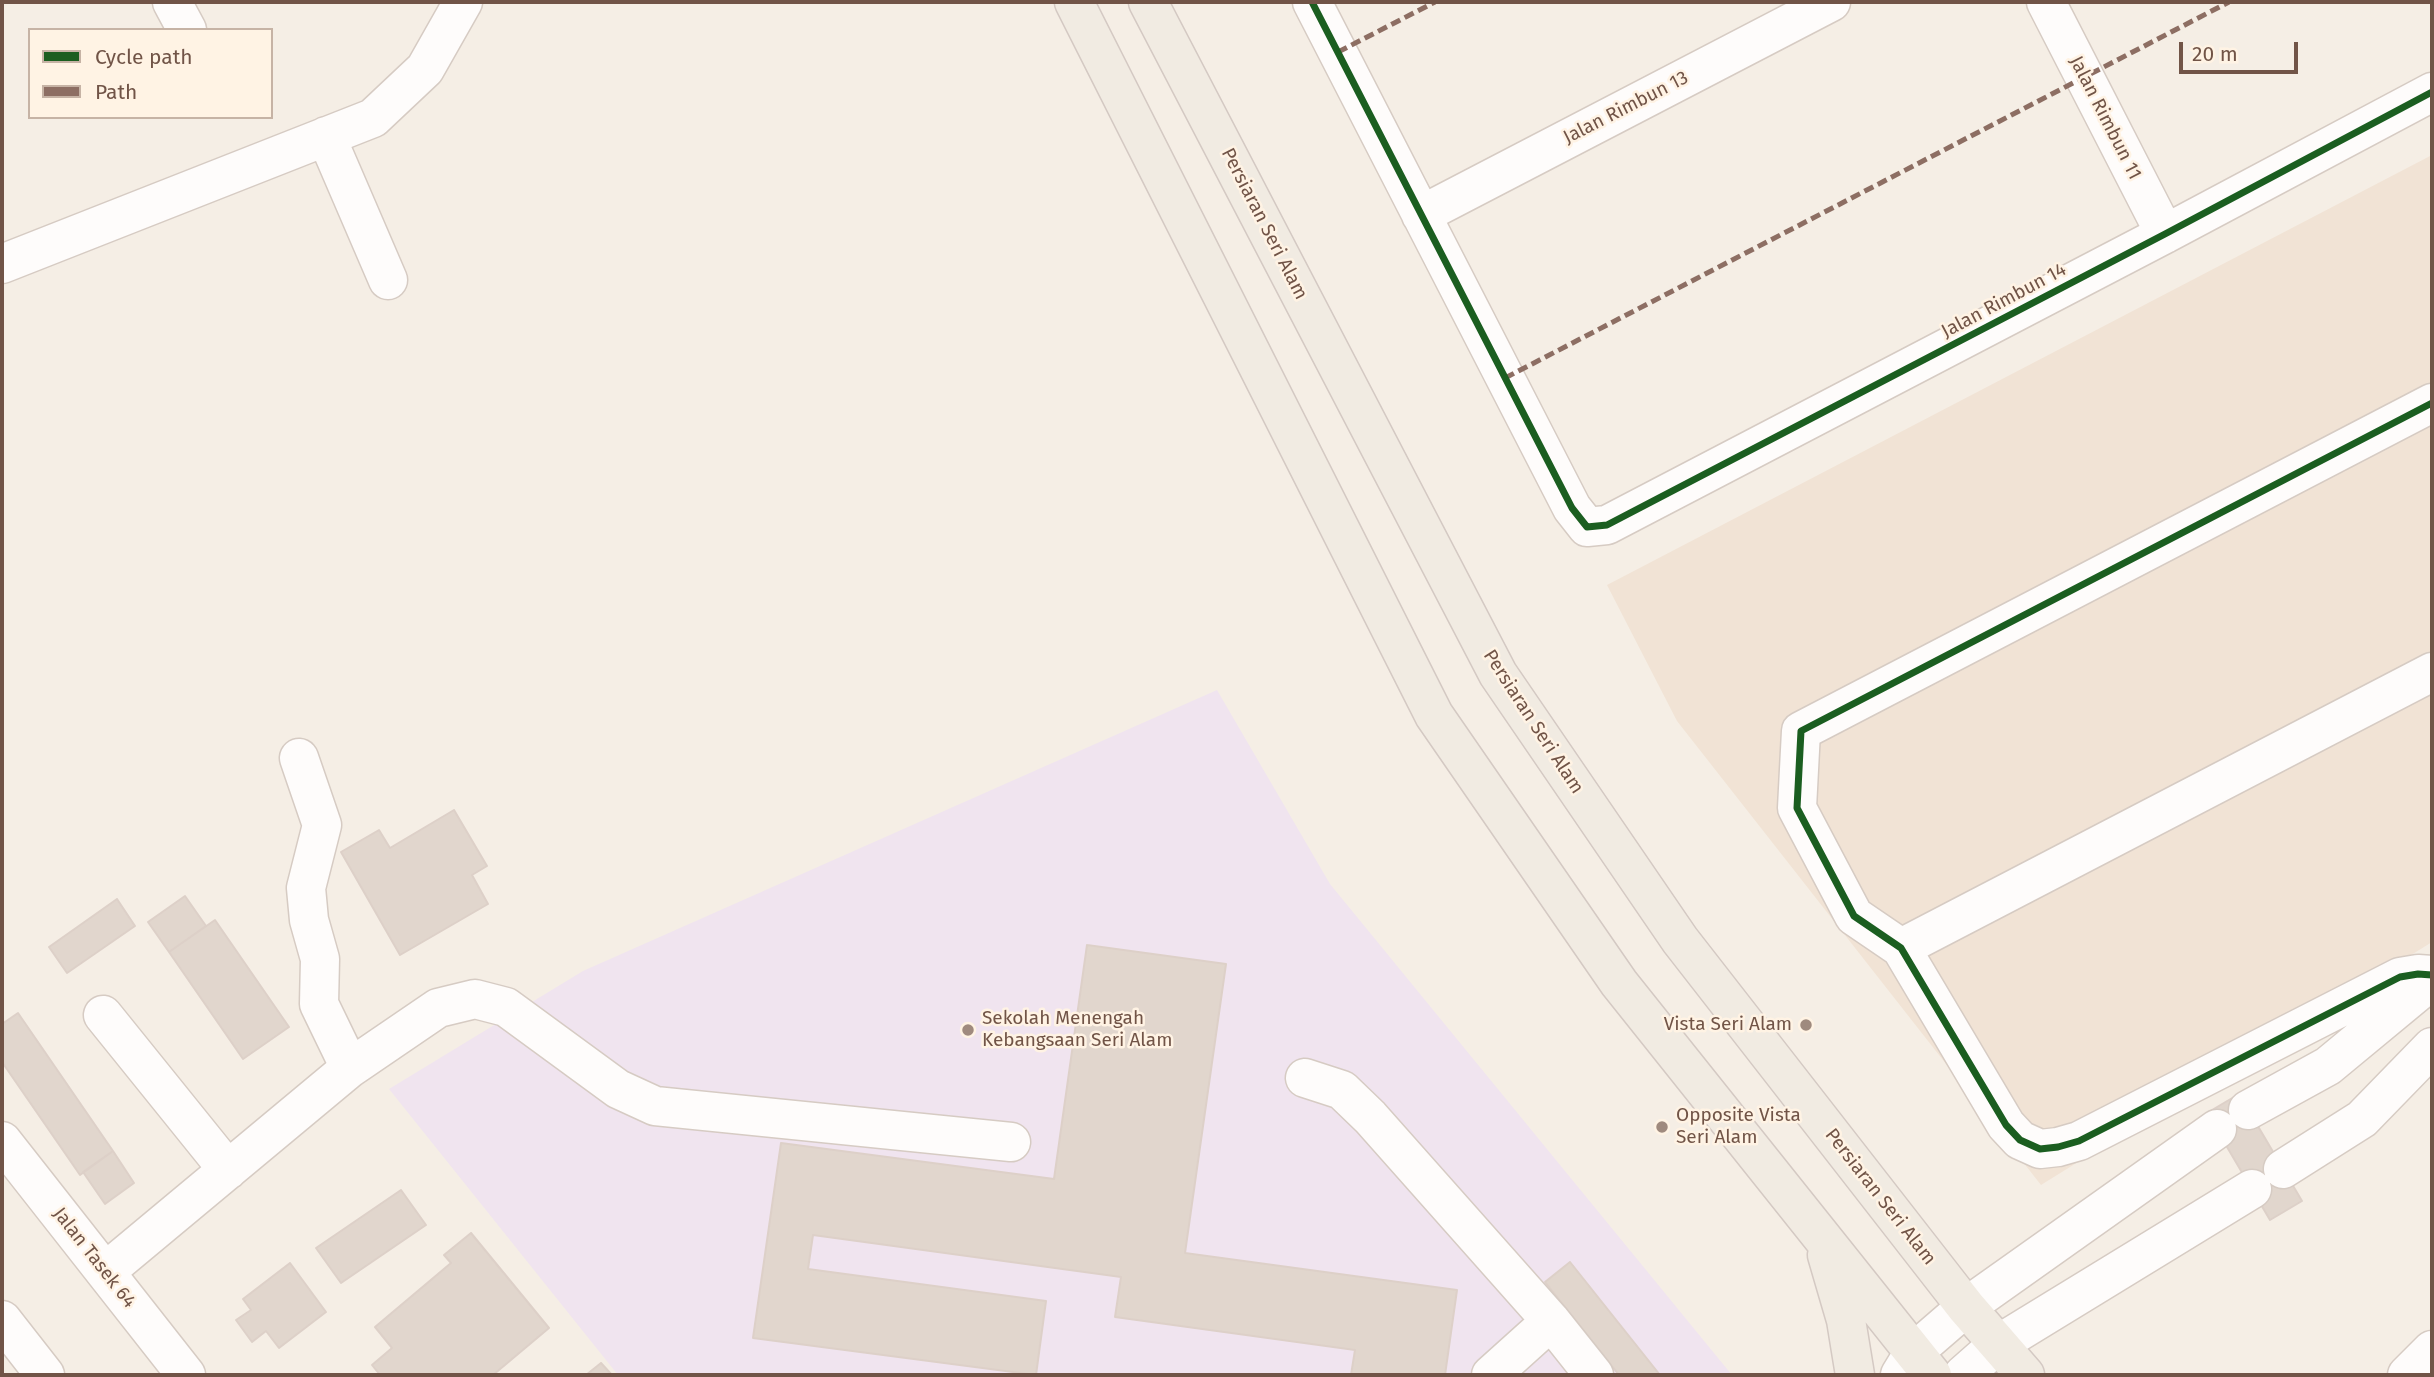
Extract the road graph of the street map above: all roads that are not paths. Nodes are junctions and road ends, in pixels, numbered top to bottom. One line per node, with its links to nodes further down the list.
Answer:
1 (172, 2): 8 (street)
2 (463, 2): 10 (street)
3 (1074, 2): 27 (main road)
4 (1148, 2): 29 (main road, Persiaran Seri Alam)
5 (1312, 2): 11 (street)
6 (1831, 2): 11 (street, Jalan Rimbun 13)
7 (2046, 2): 12 (street, Jalan Rimbun 11)
8 (186, 28)
9 (2432, 92): 12 (street, Jalan Rimbun 14)
10 (326, 136): 13 (street); 14 (street)
11 (1422, 215): 12 (street, Jalan Rimbun 14)
12 (2165, 234)
13 (2, 264)
14 (388, 280)
15 (2432, 403): 18 (street)
16 (2432, 671): 18 (street)
17 (299, 758): 22 (street)
18 (1901, 948): 19 (street)
19 (2432, 978): 29 (street)
20 (103, 1015): 26 (street)
21 (2432, 1047): 32 (street)
22 (350, 1068): 25 (street); 26 (street)
23 (1305, 1077): 31 (street)
24 (2, 1141): 28 (street, Jalan Tasek 64)
25 (1011, 1142)
26 (228, 1170): 28 (street)
27 (1821, 1236): 34 (main road); 39 (main road)
28 (105, 1272): 36 (street, Jalan Tasek 64)
29 (1966, 1307): 32 (main road, Persiaran Seri Alam); 34 (street)
30 (2, 1320): 35 (street)
31 (1551, 1321): 37 (street); 38 (street)
32 (1997, 1345): 40 (street); 41 (main road, Persiaran Seri Alam)
33 (2432, 1350): 42 (street)
34 (1915, 1368)
35 (27, 1369)
36 (186, 1375)
37 (1491, 1375)
38 (1594, 1375)
39 (1855, 1375)
40 (1963, 1375)
41 (2025, 1375)
42 (2407, 1375)

